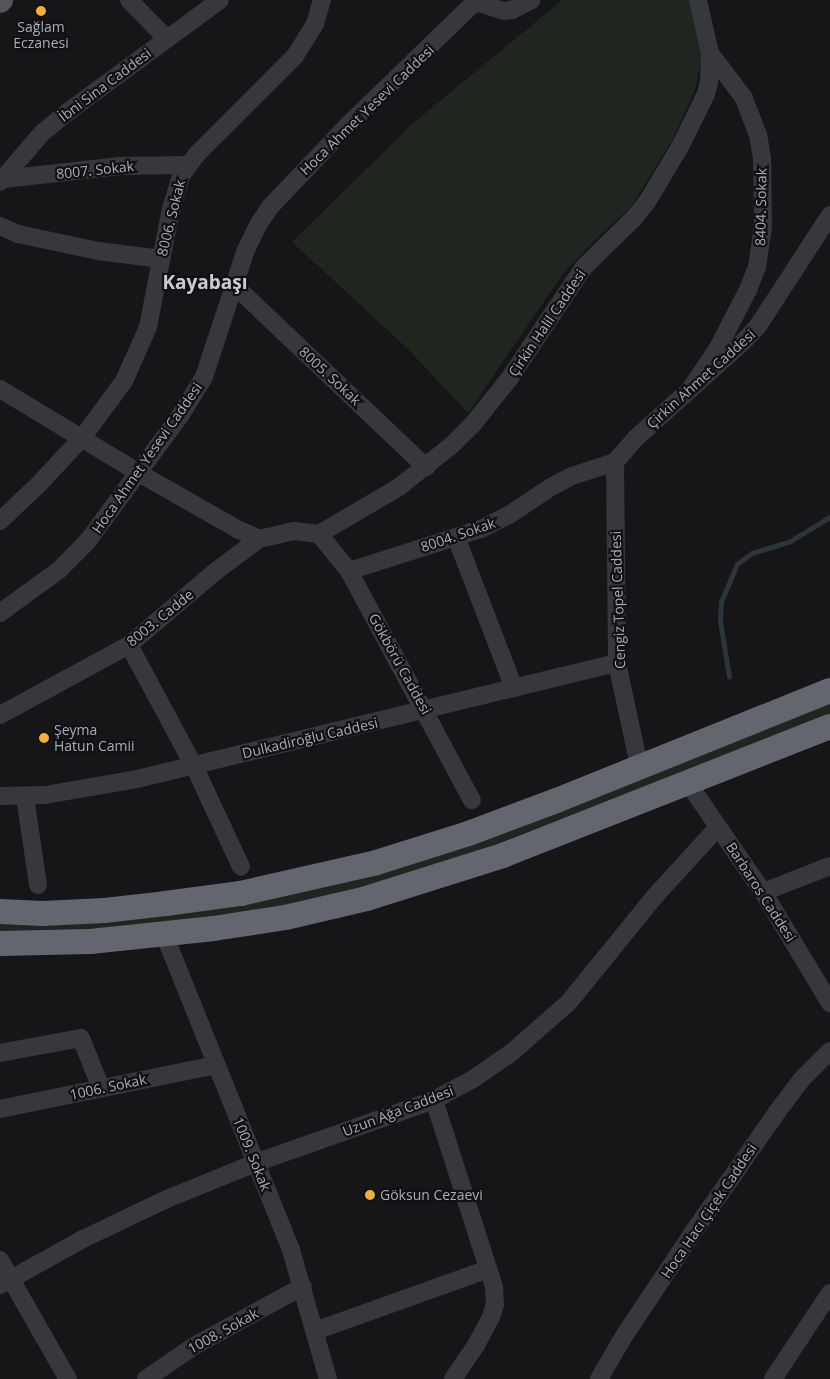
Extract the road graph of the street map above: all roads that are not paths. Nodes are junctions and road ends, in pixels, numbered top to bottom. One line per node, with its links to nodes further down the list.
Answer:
1 (129, 0): 7 (street)
2 (220, 0): 7 (street, İbni Sina Caddesi)
3 (322, 0): 9 (street, 8006. Sokak)
4 (532, 0): 6 (street)
5 (698, 0): 8 (street, Çirkin Halil Caddesi)
6 (477, 1): 14 (street, Hoca Ahmet Yesevi Caddesi)
7 (167, 39): 10 (street, İbni Sina Caddesi)
8 (710, 53): 15 (street, 8404. Sokak); 19 (street, Çirkin Halil Caddesi)
9 (187, 165): 10 (street, 8007. Sokak); 13 (street, 8006. Sokak)
10 (1, 181)
11 (830, 215): 15 (street, Çirkin Ahmet Caddesi)
12 (0, 226): 13 (street)
13 (161, 259): 17 (street, 8006. Sokak)
14 (234, 285): 19 (street, 8005. Sokak); 20 (street, Hoca Ahmet Yesevi Caddesi)
15 (691, 388): 18 (street, Çirkin Ahmet Caddesi)
16 (0, 389): 17 (street)
17 (82, 438): 20 (street); 21 (street, 8006. Sokak)
18 (615, 462): 23 (street, 8004. Sokak); 28 (street, Cengiz Topel Caddesi)
19 (426, 466): 22 (street, Çirkin Halil Caddesi)
20 (139, 473): 24 (street); 26 (street, Hoca Ahmet Yesevi Caddesi)
21 (0, 521)
22 (319, 534): 24 (street); 25 (street, Gökbörü Caddesi)
23 (456, 537): 25 (street, 8004. Sokak); 29 (street)
24 (259, 539): 27 (street, 8003. Cadde)
25 (349, 571): 31 (street, Gökbörü Caddesi)
26 (0, 613)
27 (129, 645): 32 (street, 8003. Cadde); 34 (street)
28 (618, 663): 29 (street, Dulkadiroğlu Caddesi); 35 (street, Cengiz Topel Caddesi)
29 (514, 688): 31 (street, Dulkadiroğlu Caddesi)
30 (830, 690): 35 (highway)
31 (425, 711): 34 (street, Dulkadiroğlu Caddesi); 39 (street, Gökbörü Caddesi)
32 (0, 715)
33 (830, 726): 36 (highway)
34 (194, 766): 38 (street, Dulkadiroğlu Caddesi); 42 (street)
35 (639, 766): 45 (highway)
36 (688, 783): 40 (street, Barbaros Caddesi); 46 (highway)
37 (0, 796): 38 (street, Dulkadiroğlu Caddesi)
38 (25, 797): 43 (street)
39 (472, 800)
40 (718, 827): 44 (street, Barbaros Caddesi); 53 (street, Uzun Ağa Caddesi)
41 (830, 866): 44 (street)
42 (242, 867)
43 (38, 885)
44 (763, 892): 48 (street, Barbaros Caddesi)
45 (0, 911)
46 (164, 934): 47 (highway); 51 (street, 1009. Sokak)
47 (0, 943)
48 (830, 1003)
49 (830, 1051): 66 (street, Hoca Hacı Çiçek Caddesi)
50 (0, 1053): 52 (street)
51 (216, 1064): 52 (street, 1006. Sokak); 55 (street, 1009. Sokak)
52 (101, 1088): 54 (street, 1006. Sokak)
53 (434, 1100): 55 (street, Uzun Ağa Caddesi); 57 (street)
54 (0, 1109)
55 (255, 1163): 58 (street, Uzun Ağa Caddesi); 59 (street, 1009. Sokak)
56 (0, 1260): 58 (street)
57 (488, 1269): 61 (street); 65 (street)
58 (6, 1282): 62 (street)
59 (303, 1286): 61 (street, 1009. Sokak); 63 (street, 1008. Sokak)
60 (830, 1293): 67 (street)
61 (315, 1331): 64 (street, 1009. Sokak)
62 (68, 1379)
63 (146, 1379)
64 (328, 1379)
65 (453, 1379)
66 (599, 1379)
67 (774, 1379)

